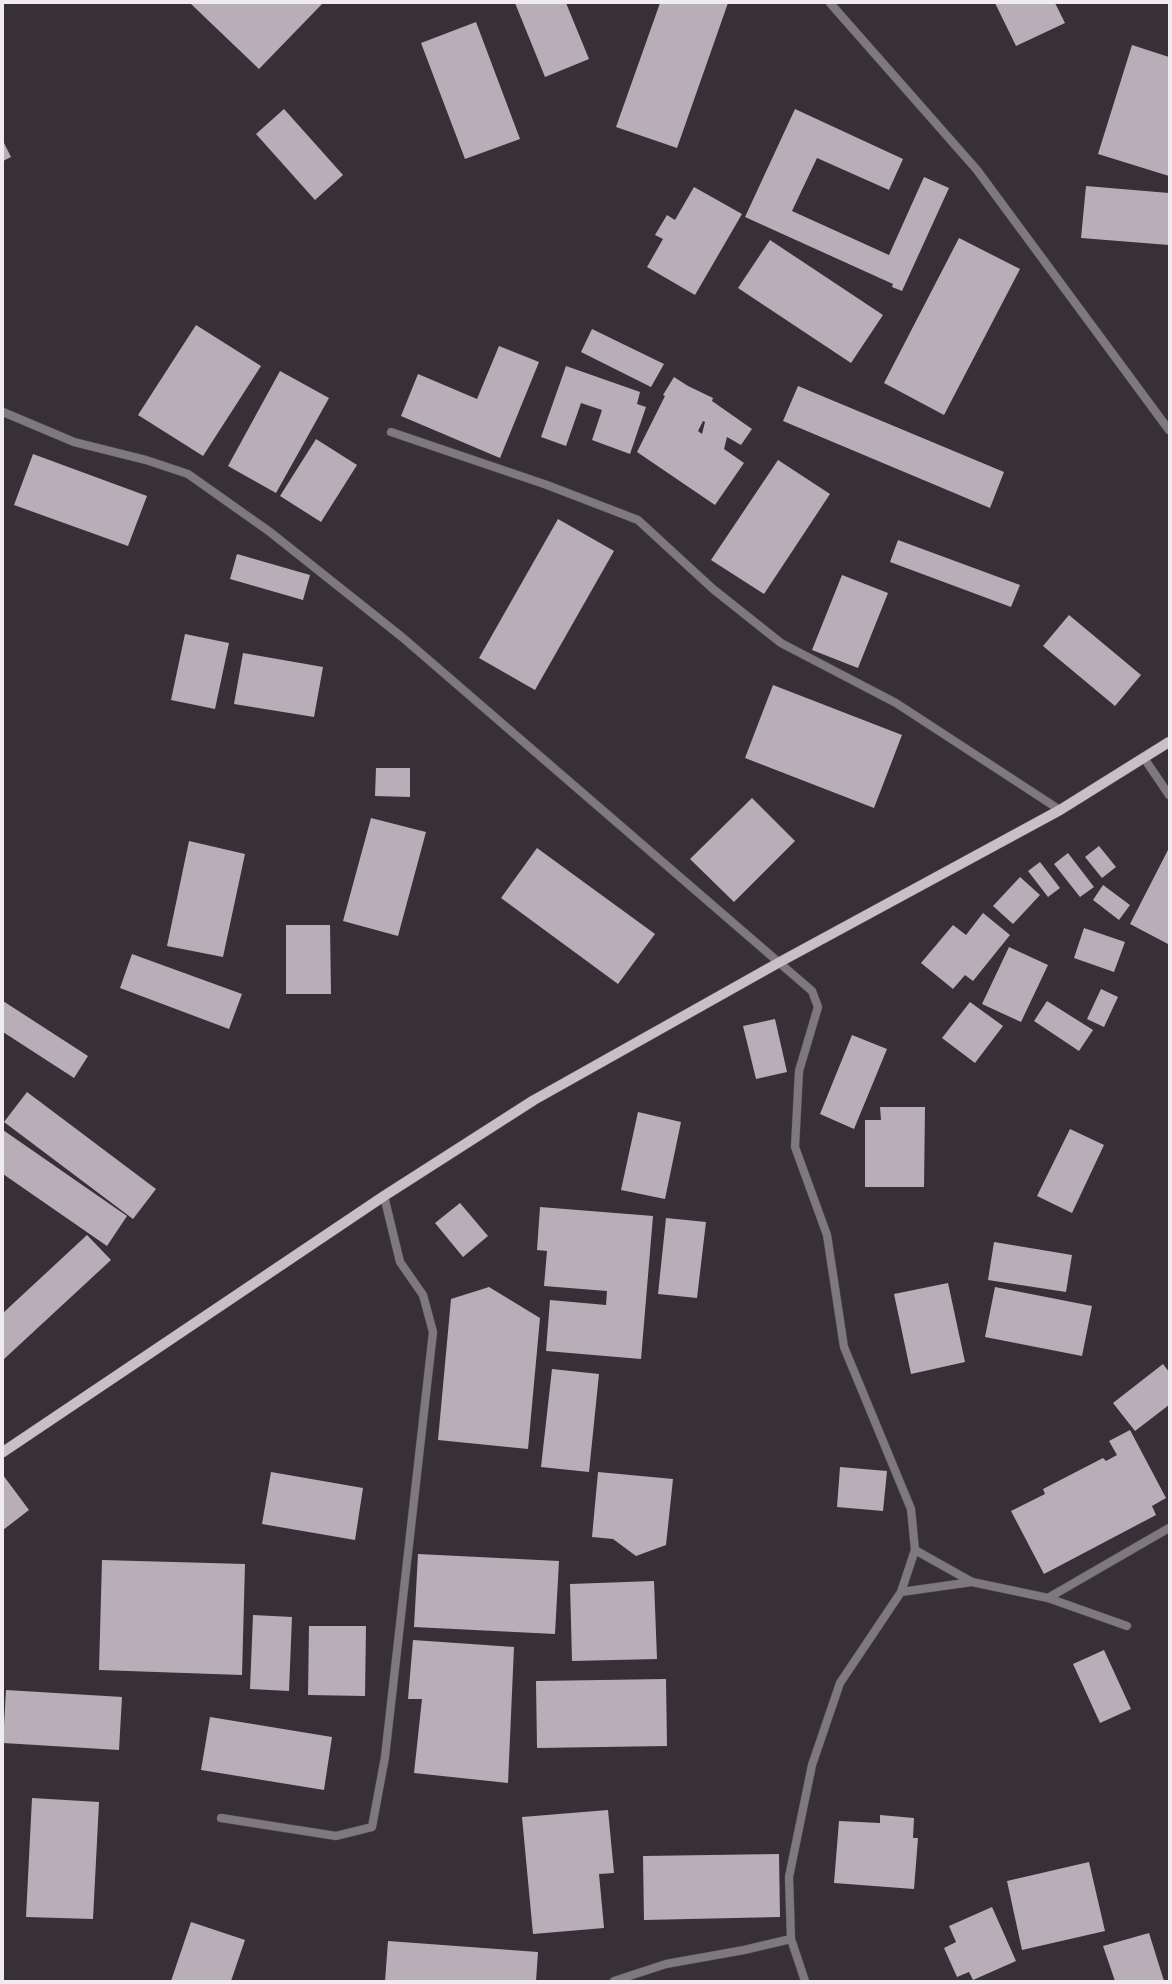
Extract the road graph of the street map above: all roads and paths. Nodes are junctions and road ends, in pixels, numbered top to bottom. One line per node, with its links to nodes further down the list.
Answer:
1 (830, 3): 3 (street)
2 (3, 412): 9 (street)
3 (1169, 430)
4 (391, 432): 8 (street)
5 (1169, 742): 6 (main road)
6 (1144, 758): 7 (street); 8 (main road)
7 (1169, 795)
8 (1060, 810): 9 (main road)
9 (778, 963): 10 (main road); 13 (street)
10 (384, 1196): 11 (main road); 18 (street)
11 (3, 1452)
12 (1169, 1528): 16 (street)
13 (915, 1550): 14 (street); 15 (street)
14 (972, 1582): 15 (street); 16 (street)
15 (901, 1592): 19 (street)
16 (1048, 1598): 17 (street)
17 (1127, 1626)
18 (221, 1818)
19 (791, 1939): 20 (street); 21 (street)
20 (614, 1981)
21 (805, 1981)

